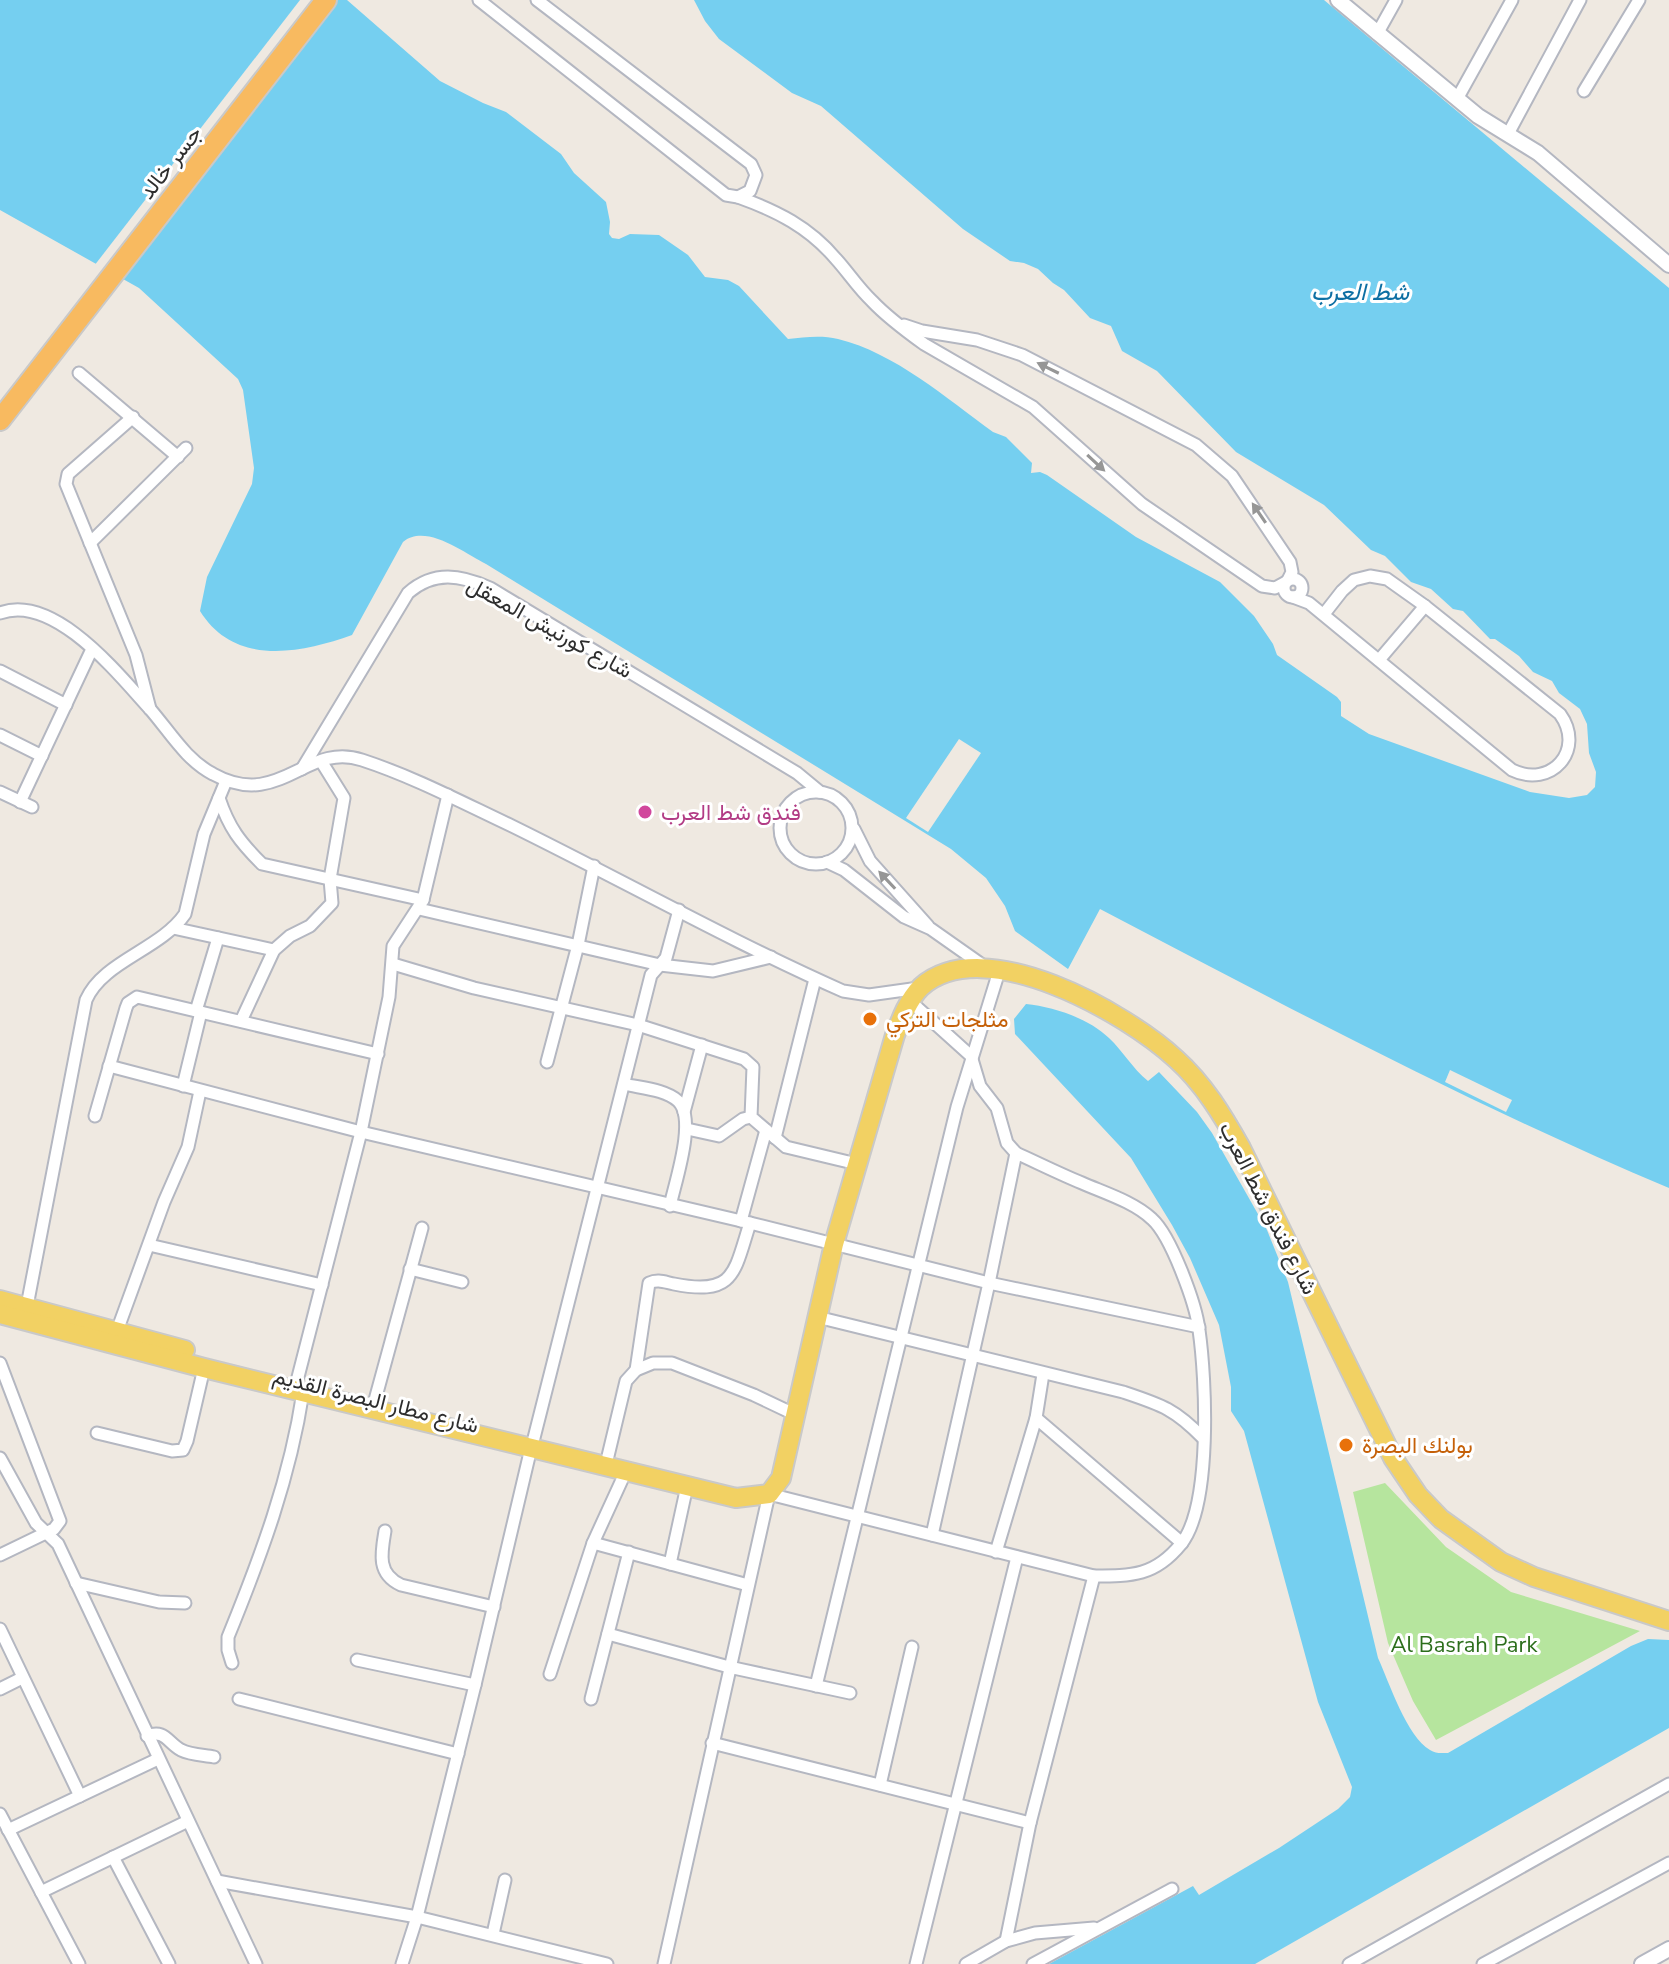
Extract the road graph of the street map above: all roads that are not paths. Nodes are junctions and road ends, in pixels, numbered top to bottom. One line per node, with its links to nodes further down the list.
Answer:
1 (311, 0): 17 (highway, جسر خالد)
2 (326, 0): 17 (highway, جسر خالد)
3 (479, 0): 14 (street)
4 (537, 0): 14 (street)
5 (1338, 0): 10 (street)
6 (1396, 0): 10 (street)
7 (1512, 0): 12 (street)
8 (1580, 0): 13 (street)
9 (1639, 0): 11 (street)
10 (1377, 34): 12 (street)
11 (1584, 91)
12 (1457, 99): 13 (street)
13 (1508, 134): 15 (street)
14 (738, 197): 16 (street)
15 (1669, 265)
16 (896, 322): 23 (street, one-way to 23); 23 (street, one-way to 16)
17 (47, 350): 19 (highway); 21 (highway)
18 (79, 373): 20 (street)
19 (0, 402)
20 (133, 417): 22 (street); 22 (street)
21 (0, 420)
22 (90, 543): 31 (street)
23 (1293, 587): 26 (street)
24 (1425, 606): 26 (street); 28 (street); 28 (street)
25 (0, 613): 27 (street)
26 (1324, 614): 28 (street)
27 (92, 649): 30 (street); 31 (street)
28 (1379, 660)
29 (0, 671): 30 (street)
30 (66, 705): 33 (street)
31 (150, 710): 36 (street)
32 (0, 735): 33 (street)
33 (42, 756): 41 (street)
34 (321, 761): 35 (street); 39 (street); 46 (street)
35 (302, 769): 36 (street); 38 (street, شارع كورنيش المعقل)
36 (226, 781): 40 (street)
37 (0, 792): 41 (street)
38 (820, 792): 43 (street); 44 (street)
39 (448, 795): 45 (street); 47 (street)
40 (219, 798): 46 (street); 49 (street)
41 (20, 802): 42 (street)
42 (32, 807)
43 (852, 824): 44 (street); 50 (street, one-way to 43)
44 (827, 862): 50 (street)
45 (594, 866): 48 (street); 52 (street)
46 (330, 879): 47 (street); 53 (street)
47 (421, 904): 52 (street); 55 (street)
48 (679, 910): 54 (street); 56 (street)
49 (173, 928): 51 (street); 92 (street)
50 (931, 929): 57 (street)
51 (218, 938): 53 (street); 61 (street)
52 (578, 945): 56 (street); 60 (street)
53 (274, 950): 62 (street)
54 (771, 957): 56 (street); 58 (street)
55 (393, 964): 60 (street); 65 (street)
56 (660, 965): 63 (street)
57 (993, 968): 59 (main road, شارع فندق شط العرب); 66 (street); 131 (main road, شارع فندق شط العرب)
58 (815, 979): 59 (street); 77 (street)
59 (915, 995): 66 (street); 79 (main road)
60 (561, 1009): 63 (street); 67 (street)
61 (198, 1011): 62 (street); 68 (street); 70 (street)
62 (241, 1021): 65 (street)
63 (638, 1025): 64 (street); 69 (street)
64 (702, 1045): 72 (street); 74 (street)
65 (378, 1054): 76 (street)
66 (971, 1056): 78 (street); 86 (street)
67 (547, 1062)
68 (109, 1066): 70 (street); 73 (street)
69 (624, 1084): 72 (street); 80 (street)
70 (183, 1086): 71 (street)
71 (200, 1091): 76 (street); 85 (street)
72 (684, 1113): 75 (street)
73 (95, 1116)
74 (751, 1117): 75 (street); 77 (street)
75 (687, 1129): 81 (street)
76 (361, 1132): 80 (street); 90 (street)
77 (770, 1134): 79 (street); 82 (street)
78 (1016, 1153): 89 (street); 95 (street)
79 (857, 1164): 84 (main road)
80 (598, 1187): 81 (street); 109 (street)
81 (670, 1206): 82 (street)
82 (745, 1222): 84 (street); 101 (street)
83 (422, 1228): 87 (street)
84 (834, 1244): 86 (street); 94 (main road)
85 (149, 1245): 90 (street); 96 (street)
86 (919, 1266): 89 (street); 97 (street)
87 (410, 1269): 88 (street); 104 (street)
88 (462, 1282)
89 (989, 1283): 95 (street); 98 (street)
90 (322, 1285): 103 (street)
91 (0, 1300): 92 (main road, شارع مطار البصرة القديم)
92 (27, 1306): 96 (main road, شارع مطار البصرة القديم)
93 (0, 1314): 100 (main road, شارع مطار البصرة القديم)
94 (817, 1317): 97 (street); 105 (main road)
95 (1199, 1327): 108 (street)
96 (117, 1331): 103 (main road, شارع مطار البصرة القديم)
97 (902, 1337): 98 (street); 115 (street)
98 (972, 1355): 102 (street); 118 (street)
99 (0, 1363): 117 (street)
100 (204, 1368): 103 (main road, شارع مطار البصرة القديم); 107 (street)
101 (636, 1370): 105 (street); 110 (street)
102 (1043, 1374): 106 (street); 108 (street)
103 (300, 1387): 104 (main road, شارع مطار البصرة القديم); 109 (main road, شارع مطار البصرة القديم); 136 (street)
104 (375, 1400): 109 (main road, شارع مطار البصرة القديم)
105 (794, 1414): 114 (main road)
106 (1036, 1418): 120 (street); 122 (street)
107 (97, 1433)
108 (1203, 1438): 120 (street)
109 (533, 1443): 110 (main road, شارع مطار البصرة القديم); 112 (main road, شارع مطار البصرة القديم); 130 (street)
110 (608, 1456): 114 (main road, شارع مطار البصرة القديم)
111 (1, 1462): 117 (street)
112 (626, 1471): 113 (main road, شارع مطار البصرة القديم); 119 (street)
113 (687, 1486): 114 (main road, شارع مطار البصرة القديم); 125 (street)
114 (761, 1495): 115 (street); 128 (street)
115 (859, 1515): 118 (street); 141 (street)
116 (385, 1531): 130 (street)
117 (46, 1533): 123 (street); 127 (street)
118 (932, 1535): 122 (street)
119 (593, 1543): 121 (street); 138 (street)
120 (1182, 1543): 126 (street)
121 (629, 1552): 125 (street); 133 (street)
122 (996, 1552): 124 (street)
123 (0, 1555)
124 (1017, 1557): 126 (street); 154 (street)
125 (670, 1564): 128 (street)
126 (1094, 1576): 157 (street)
127 (76, 1583): 129 (street); 146 (street)
128 (748, 1585): 137 (street)
129 (185, 1603)
130 (494, 1607): 140 (street)
131 (1669, 1621)
132 (0, 1629): 139 (street)
133 (608, 1634): 137 (street); 145 (street)
134 (912, 1647): 152 (street)
135 (357, 1660): 140 (street)
136 (232, 1663)
137 (729, 1667): 141 (street); 147 (street)
138 (550, 1674)
139 (22, 1678): 142 (street); 153 (street)
140 (475, 1685): 148 (street)
141 (816, 1686): 143 (street)
142 (0, 1689)
143 (850, 1693)
144 (239, 1699): 148 (street)
145 (591, 1699)
146 (147, 1736): 149 (street); 150 (street)
147 (712, 1743): 152 (street); 175 (street)
148 (458, 1754): 165 (street)
149 (214, 1757)
150 (158, 1759): 153 (street); 156 (street)
151 (1669, 1784): 179 (street)
152 (880, 1785): 154 (street)
153 (80, 1796): 158 (street)
154 (955, 1804): 157 (street); 176 (street)
155 (0, 1814): 158 (street)
156 (188, 1821): 159 (street); 162 (street)
157 (1030, 1823): 168 (street)
158 (8, 1830): 164 (street)
159 (113, 1857): 164 (street); 171 (street)
160 (1669, 1863): 180 (street)
161 (505, 1880): 167 (street)
162 (217, 1881): 165 (street); 172 (street)
163 (1172, 1889): 166 (street)
164 (41, 1892): 170 (street)
165 (417, 1917): 167 (street); 173 (street)
166 (1097, 1928): 168 (street); 178 (street)
167 (493, 1934): 174 (street)
168 (1006, 1941): 177 (street)
169 (1669, 1949): 181 (street)
170 (79, 1964)
171 (169, 1964)
172 (256, 1964)
173 (402, 1964)
174 (607, 1964)
175 (664, 1964)
176 (916, 1964)
177 (966, 1964)
178 (1033, 1964)
179 (1349, 1964)
180 (1483, 1964)
181 (1642, 1964)

